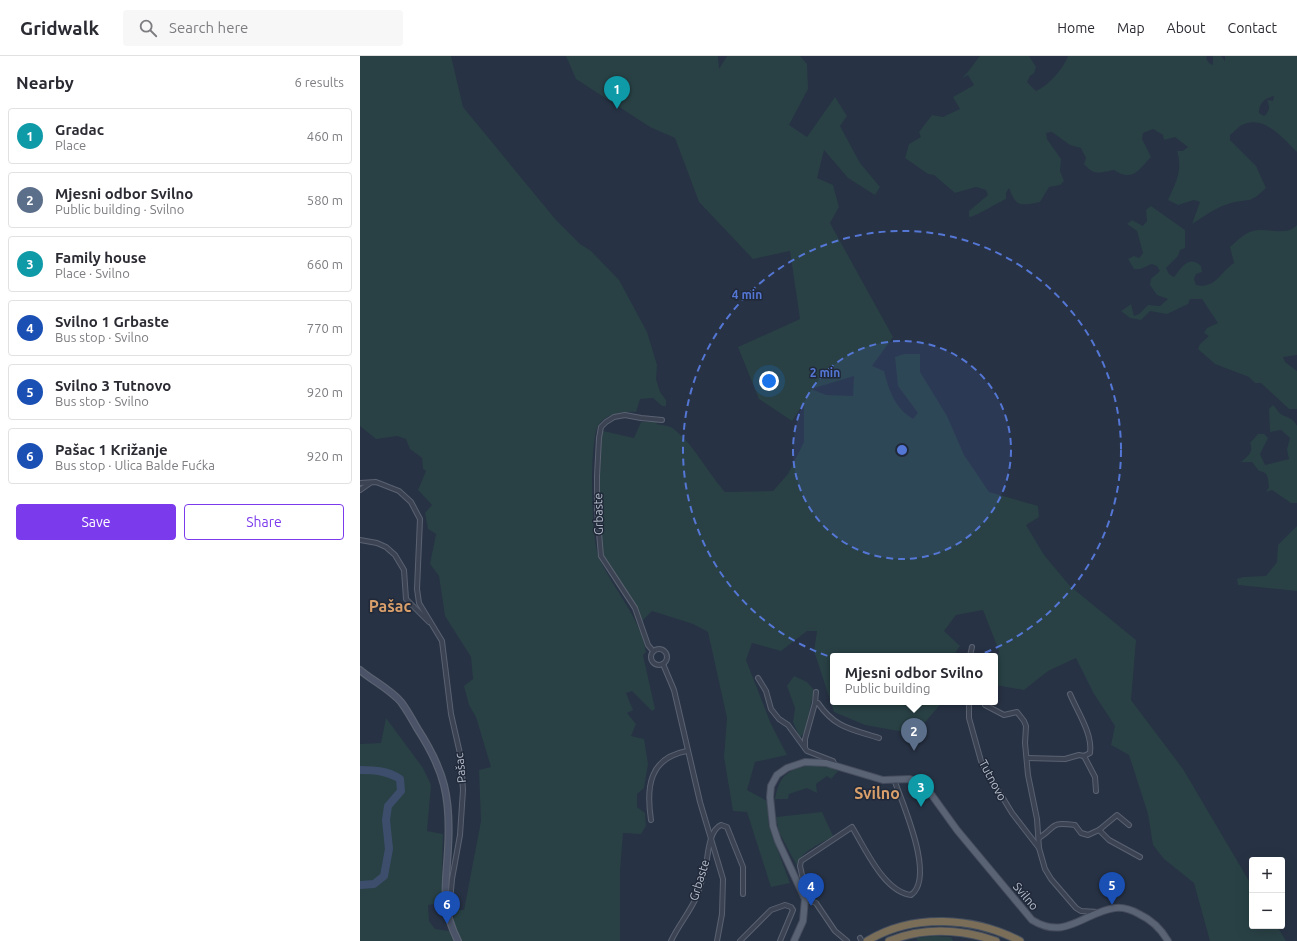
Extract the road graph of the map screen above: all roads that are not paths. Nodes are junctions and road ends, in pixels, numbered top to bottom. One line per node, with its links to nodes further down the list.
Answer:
1 (662, 420): 8 (street, Grbaste)
2 (360, 483): 3 (street, Pašac)
3 (370, 483): 4 (street); 6 (street, Pašac)
4 (360, 490)
5 (360, 540): 6 (street, Pašac)
6 (431, 624): 37 (street, Pašac)
7 (972, 647): 9 (street)
8 (654, 651): 10 (street, Grbaste); 10 (street, Grbaste)
9 (971, 653)
10 (662, 664): 20 (street, Grbaste)
11 (360, 670): 37 (main road)
12 (758, 678): 19 (street, Svilno)
13 (816, 692): 15 (street)
14 (1070, 694): 21 (street)
15 (815, 703): 18 (street); 19 (street)
16 (969, 705): 31 (street, Tutnovo)
17 (985, 705): 22 (street, Tutnovo)
18 (879, 738)
19 (805, 748): 23 (street, Svilno)
20 (687, 751): 26 (street); 30 (street, Grbaste)
21 (1084, 756): 22 (street); 25 (street)
22 (1027, 758): 29 (street, Tutnovo)
23 (835, 765): 24 (main road, Svilno); 33 (main road, Svilno)
24 (894, 779): 33 (street, Svilno); 36 (main road, Svilno)
25 (1096, 791)
26 (651, 820)
27 (1129, 825): 28 (street)
28 (1099, 830): 29 (street); 32 (street)
29 (1039, 838): 31 (street, Tutnovo)
30 (711, 839): 34 (street, Grbaste); 40 (street, Grbaste); 41 (street, Grbaste)
31 (1039, 848): 36 (street, Tutnovo)
32 (1140, 857)
33 (801, 888): 35 (main road, Svilno)
34 (743, 894)
35 (805, 899): 44 (main road, Svilno); 45 (street)
36 (1102, 913): 49 (main road, Svilno)
37 (447, 915): 39 (main road)
38 (863, 940): 48 (highway)
39 (458, 941)
40 (671, 941)
41 (717, 941)
42 (740, 941): 43 (street)
43 (780, 941)
44 (794, 941)
45 (847, 941)
46 (889, 941): 47 (highway)
47 (996, 941)
48 (1020, 941)
49 (1168, 941)

